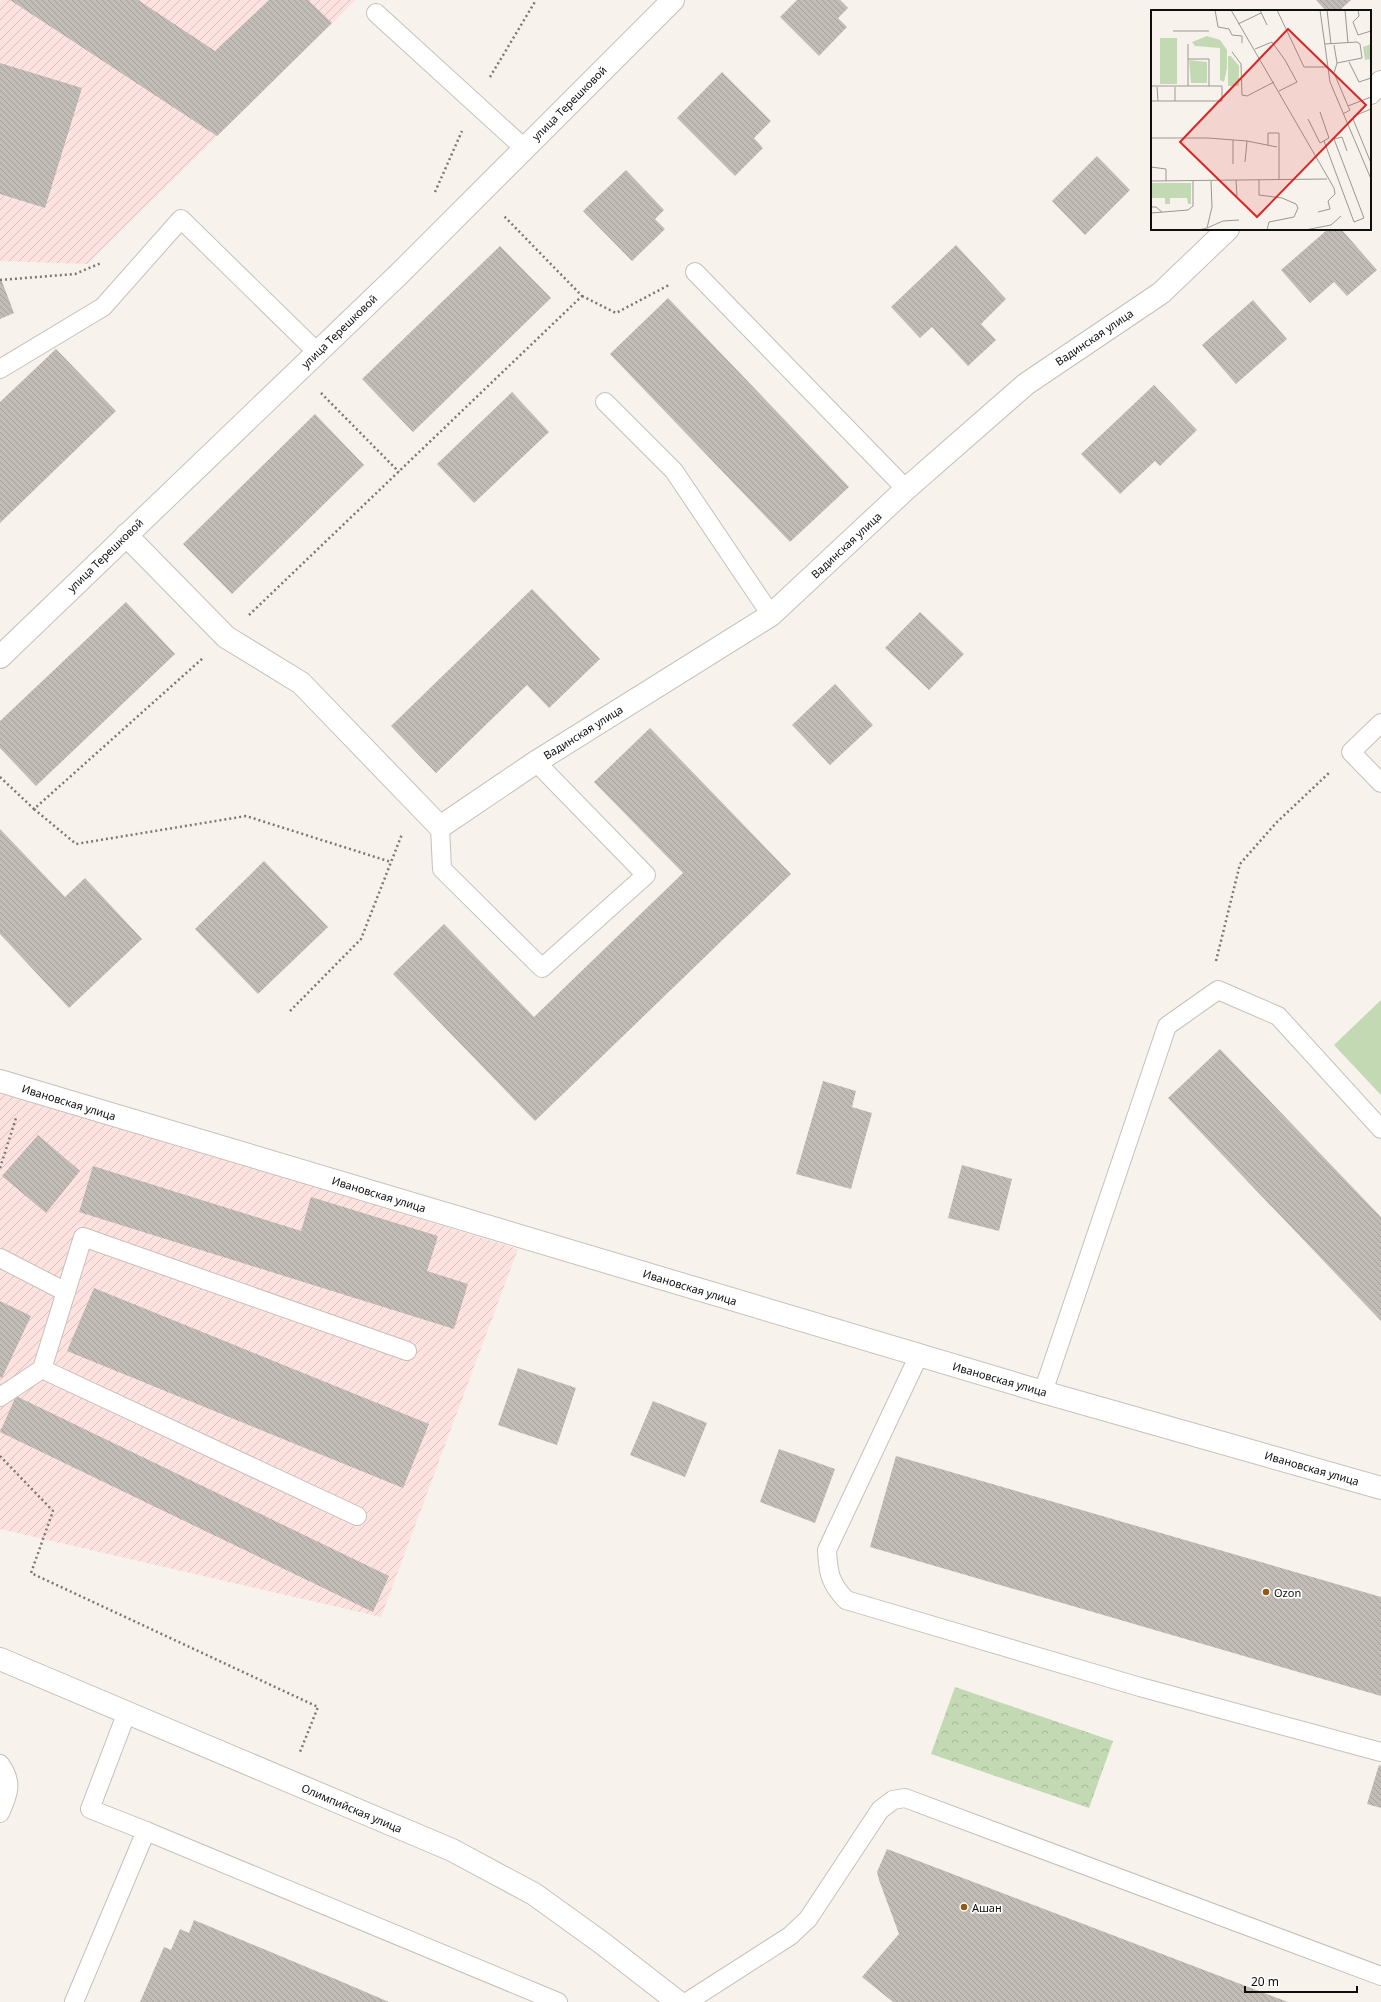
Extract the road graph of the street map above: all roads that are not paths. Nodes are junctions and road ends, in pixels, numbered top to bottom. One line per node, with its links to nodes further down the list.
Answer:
1 (672, 0): 5 (street, улица Терешковой)
2 (376, 13): 5 (lane)
3 (1381, 82): 4 (street)
4 (1371, 92)
5 (524, 148): 8 (street, улица Терешковой)
6 (1227, 230): 11 (street, Вадинская улица)
7 (695, 272): 11 (lane)
8 (317, 352): 9 (lane); 12 (street, улица Терешковой)
9 (0, 369)
10 (605, 402): 13 (lane)
11 (906, 489): 13 (street, Вадинская улица)
12 (126, 534): 14 (street, улица Терешковой); 18 (street)
13 (771, 615): 16 (street, Вадинская улица)
14 (0, 657)
15 (1381, 723): 17 (lane)
16 (536, 762): 18 (street, Вадинская улица); 18 (lane)
17 (1381, 783)
18 (440, 827)
19 (0, 1081): 24 (street, Ивановская улица)
20 (1381, 1129): 26 (lane)
21 (0, 1258): 22 (lane)
22 (66, 1292): 23 (lane); 25 (lane)
23 (407, 1351)
24 (919, 1355): 26 (street, Ивановская улица); 32 (lane)
25 (42, 1369): 27 (lane); 29 (lane)
26 (1043, 1392): 28 (street, Ивановская улица)
27 (0, 1397)
28 (1381, 1488)
29 (357, 1516)
30 (0, 1659): 31 (street, Олимпийская улица)
31 (127, 1712): 35 (lane); 39 (street, Олимпийская улица)
32 (1381, 1752)
33 (0, 1764): 34 (lane)
34 (0, 1813)
35 (146, 1831): 37 (lane); 38 (lane)
36 (1381, 1976): 40 (lane)
37 (74, 2002)
38 (558, 2002)
39 (678, 2002)
40 (687, 2002)

